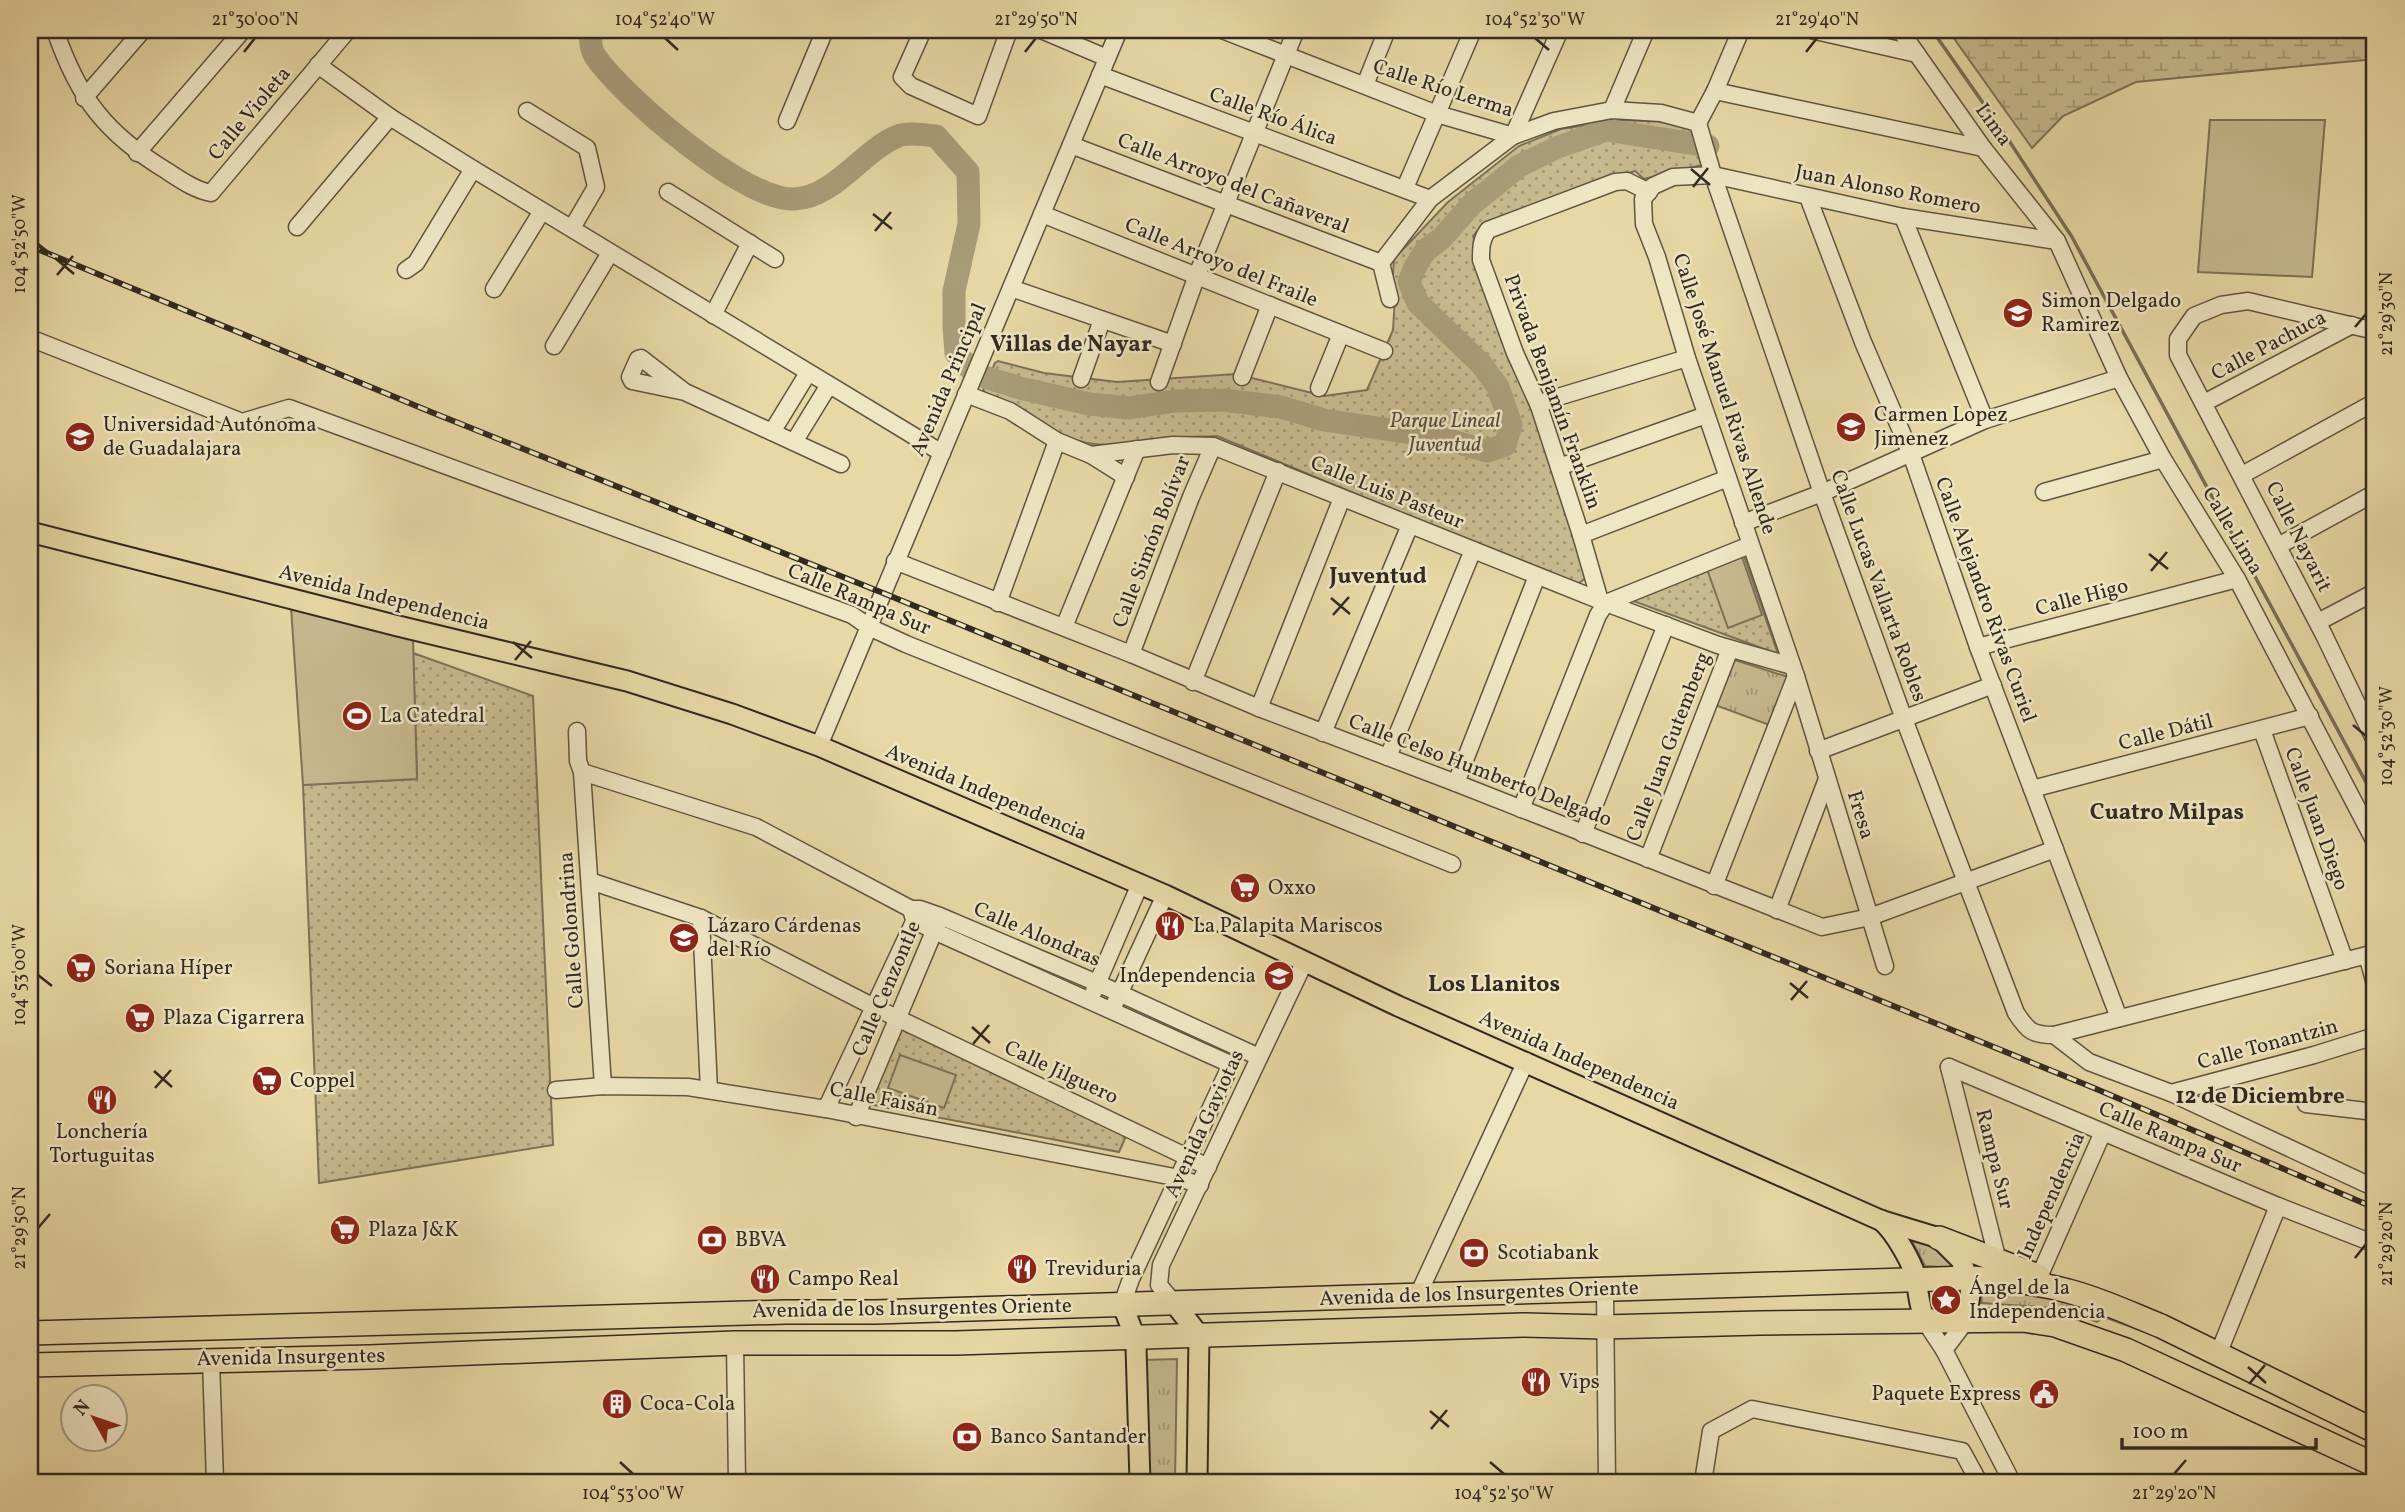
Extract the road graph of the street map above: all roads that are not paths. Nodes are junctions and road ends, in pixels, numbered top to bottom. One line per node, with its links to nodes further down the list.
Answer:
1 (55, 30): 26 (street)
2 (143, 30): 26 (street)
3 (243, 30): 37 (street)
4 (348, 30): 22 (street, Calle Violeta)
5 (825, 30): 31 (street)
6 (923, 30): 7 (street)
7 (1009, 30)
8 (1119, 30): 21 (street, Avenida Principal)
9 (1222, 30): 20 (street, Calle Río Lerma)
10 (1296, 30): 20 (street)
11 (1387, 30): 24 (street)
12 (1473, 30): 29 (street)
13 (1560, 30): 34 (street)
14 (1646, 30): 27 (street)
15 (1741, 30): 25 (street)
16 (1811, 30): 19 (street)
17 (1900, 30): 19 (street, Lima)
18 (1050, 31): 21 (street)
19 (1917, 54): 36 (street, Lima)
20 (1286, 55): 24 (street, Calle Río Lerma); 33 (street)
21 (1107, 58): 23 (street, Avenida Principal)
22 (318, 65): 30 (street); 37 (street, Calle Violeta)
23 (1101, 75): 33 (street, Calle Río Álica); 35 (street, Avenida Principal)
24 (1364, 85): 29 (street, Calle Río Lerma)
25 (1715, 91): 32 (street); 36 (street)
26 (84, 98): 37 (street)
27 (1612, 110): 32 (street, Calle Río Lerma); 34 (street, Calle Río Lerma)
28 (527, 111): 50 (street)
29 (1437, 114): 34 (street, Calle Río Lerma); 40 (street)
30 (390, 117): 38 (street); 49 (street)
31 (786, 121)
32 (1698, 123): 39 (street, Calle Lucas Vallarta Robles)
33 (1255, 132): 40 (street, Calle Río Álica); 45 (street)
34 (1513, 136): 44 (street)
35 (1070, 145): 45 (street, Calle Arroyo del Cañaveral); 47 (street, Avenida Principal)
36 (1983, 148): 51 (street, Lima)
37 (137, 153)
38 (473, 169): 46 (street); 56 (street)
39 (1713, 175): 42 (street); 43 (street, Juan Alonso Romero); 102 (street, Calle Lucas Vallarta Robles)
40 (1405, 188): 44 (street, Calle Río Álica)
41 (668, 192): 52 (street)
42 (1649, 192): 71 (street, Calle José Manuel Rivas Allende); 83 (street, Privada Benjamín Franklin)
43 (1808, 197): 48 (street, Juan Alonso Romero); 92 (street, Calle Alejandro Rivas Curiel)
44 (1430, 199): 55 (street)
45 (1226, 204): 55 (street, Calle Arroyo del Cañaveral); 57 (street)
46 (542, 211): 50 (street); 59 (street)
47 (1042, 214): 57 (street, Calle Arroyo del Fraile); 58 (street, Avenida Principal)
48 (1903, 217): 51 (street, Juan Alonso Romero); 85 (street)
49 (297, 226)
50 (572, 228): 53 (street)
51 (2057, 241): 74 (street, Calle Lima)
52 (750, 243): 54 (street); 62 (street)
53 (610, 253): 62 (street); 69 (street)
54 (775, 258)
55 (1381, 263): 60 (street)
56 (406, 270)
57 (1197, 275): 61 (street, Calle Arroyo del Fraile); 68 (street)
58 (1011, 288): 63 (street); 79 (street, Avenida Principal)
59 (494, 289)
60 (1390, 299)
61 (1270, 305): 66 (street, Calle Arroyo del Fraile); 73 (street)
62 (713, 315): 72 (street)
63 (1102, 320): 68 (street); 75 (street)
64 (2353, 325): 65 (street); 82 (street, Calle Pachuca); 82 (street, Calle Nayarit)
65 (2375, 331)
66 (1341, 334): 70 (street, Calle Arroyo del Fraile); 78 (street)
67 (30, 338): 120 (street, Calle Rampa Sur)
68 (1173, 345): 76 (street)
69 (554, 346)
70 (1384, 351)
71 (1687, 358): 83 (street); 84 (street, Calle José Manuel Rivas Allende)
72 (808, 373): 77 (street); 86 (street)
73 (1242, 377)
74 (2119, 378): 85 (street); 94 (street, Calle Lima)
75 (1081, 379)
76 (1159, 382)
77 (829, 385): 88 (street); 91 (street)
78 (1319, 388)
79 (967, 391): 87 (street); 91 (street, Avenida Principal)
80 (685, 392): 86 (street)
81 (2375, 402): 98 (street)
82 (2204, 403): 98 (street, Calle Nayarit)
83 (1539, 406): 96 (street, Privada Benjamín Franklin)
84 (1706, 415): 96 (street); 100 (street, Calle José Manuel Rivas Allende)
85 (1985, 420): 92 (street)
86 (772, 432): 88 (street)
87 (1057, 440): 93 (street); 117 (street)
88 (794, 442): 95 (street)
89 (1213, 446): 90 (street, Calle Luis Pasteur); 97 (street, Calle Luis Pasteur); 124 (street, Calle Simón Bolívar)
90 (1137, 449): 93 (street, Calle Luis Pasteur); 99 (street)
91 (942, 453): 112 (street, Avenida Principal)
92 (1911, 454): 102 (street); 122 (street, Calle Alejandro Rivas Curiel)
93 (1091, 455): 99 (street)
94 (2163, 459): 101 (street); 114 (street, Calle Lima)
95 (841, 464)
96 (1559, 467): 108 (street, Privada Benjamín Franklin)
97 (1278, 471): 104 (street, Calle Luis Pasteur); 126 (street)
98 (2242, 475): 110 (street, Calle Nayarit)
99 (1126, 477): 121 (street)
100 (1728, 478): 105 (street, Calle José Manuel Rivas Allende); 108 (street)
101 (2044, 492)
102 (1822, 493): 105 (street); 130 (street, Calle Lucas Vallarta Robles)
103 (2375, 494): 110 (street)
104 (1342, 498): 106 (street, Calle Luis Pasteur); 128 (street)
105 (1743, 523): 109 (street, Calle José Manuel Rivas Allende)
106 (1410, 525): 111 (street, Calle Luis Pasteur); 133 (street)
107 (30, 532): 135 (main road, Avenida Independencia)
108 (1581, 534): 116 (street, Privada Benjamín Franklin)
109 (1750, 545): 116 (street); 125 (street, Calle José Manuel Rivas Allende)
110 (2278, 546): 118 (street, Calle Nayarit)
111 (1473, 550): 113 (street, Calle Luis Pasteur); 137 (street)
112 (895, 561): 117 (street, Calle Celso Humberto Delgado); 120 (street, Avenida Principal)
113 (1537, 576): 116 (street, Calle Luis Pasteur); 140 (street)
114 (2237, 579): 122 (street, Calle Higo); 129 (street, Calle Lima)
115 (2375, 592): 118 (street)
116 (1603, 602): 119 (street, Calle Luis Pasteur); 142 (street)
117 (998, 603): 121 (street, Calle Celso Humberto Delgado)
118 (2318, 622): 134 (street, Calle Nayarit)
119 (1665, 625): 123 (street, Calle Luis Pasteur); 143 (street)
120 (869, 627): 135 (street, Avenida Principal); 147 (street, Calle Rampa Sur)
121 (1064, 627): 124 (street, Calle Celso Humberto Delgado)
122 (1978, 647): 127 (street, Calle Alejandro Rivas Curiel)
123 (1730, 649): 125 (street, Calle Luis Pasteur); 146 (street, Calle Juan Gutemberg)
124 (1131, 654): 126 (street, Calle Celso Humberto Delgado)
125 (1794, 671): 136 (street, Fresa); 151 (street)
126 (1193, 682): 128 (street, Calle Celso Humberto Delgado)
127 (1993, 685): 130 (street); 141 (street, Calle Alejandro Rivas Curiel)
128 (1259, 708): 133 (street, Calle Celso Humberto Delgado)
129 (2310, 716): 131 (street, Calle Dátil); 144 (street, Calle Lima)
130 (1904, 719): 136 (street); 149 (street, Calle Lucas Vallarta Robles)
131 (2262, 730): 141 (street, Calle Dátil); 160 (street, Calle Juan Diego)
132 (577, 731): 138 (street, Calle Golondrina)
133 (1323, 733): 137 (street, Calle Celso Humberto Delgado)
134 (2375, 741)
135 (819, 746): 150 (main road, Avenida Independencia)
136 (1818, 751): 139 (street, Fresa)
137 (1388, 757): 140 (street, Calle Celso Humberto Delgado)
138 (582, 772): 148 (street, Calle Golondrina); 154 (street, Calle Alondras)
139 (1827, 779): 153 (street); 155 (street, Fresa)
140 (1456, 782): 142 (street, Calle Celso Humberto Delgado)
141 (2032, 789): 145 (street, Calle Alejandro Rivas Curiel)
142 (1521, 809): 143 (street, Calle Celso Humberto Delgado)
143 (1583, 834): 146 (street, Calle Celso Humberto Delgado)
144 (2375, 842)
145 (2055, 849): 149 (street, Calle Celso Humberto Delgado); 169 (street, Calle Alejandro Rivas Curiel)
146 (1648, 859): 151 (street, Calle Celso Humberto Delgado)
147 (1452, 864)
148 (590, 881): 156 (street, Calle Jilguero); 176 (street, Calle Golondrina)
149 (1966, 883): 155 (street, Calle Celso Humberto Delgado); 170 (street, Calle Lucas Vallarta Robles)
150 (1140, 884): 152 (main road, Avenida Independencia); 162 (street)
151 (1714, 886): 153 (street, Calle Celso Humberto Delgado)
152 (1165, 895): 159 (main road, Avenida Independencia); 164 (street)
153 (1777, 910): 155 (street, Calle Celso Humberto Delgado)
154 (915, 913): 157 (street, Calle Alondras); 166 (street, Calle Cenzontle)
155 (1870, 917): 161 (street, Fresa)
156 (701, 918): 166 (street, Calle Jilguero); 178 (street)
157 (937, 924): 162 (street, Calle Alondras); 165 (street, Calle Alondras); 168 (street, Calle Cenzontle)
158 (2371, 954): 160 (street); 163 (street)
159 (1305, 961): 172 (street, Avenida Gaviotas); 173 (main road, Avenida Independencia)
160 (2345, 961): 169 (street)
161 (1885, 966)
162 (1097, 983): 164 (street, Calle Alondras); 165 (street)
163 (2375, 985)
164 (1119, 993): 167 (street); 172 (street, Calle Alondras)
165 (1090, 1002): 167 (street, Calle Alondras)
166 (874, 1007): 168 (street, Calle Jilguero); 181 (street, Calle Cenzontle)
167 (1111, 1012): 174 (street, Calle Alondras)
168 (898, 1018): 183 (street, Calle Cenzontle); 185 (street, Calle Jilguero)
169 (2119, 1018): 170 (street)
170 (2053, 1035): 179 (street, Calle Lucas Vallarta Robles)
171 (2375, 1036): 179 (street, Calle Tonantzin)
172 (1259, 1057): 186 (street, Avenida Gaviotas)
173 (1526, 1061): 191 (main road, Avenida Independencia); 200 (street)
174 (1228, 1063): 185 (street, Avenida Gaviotas)
175 (1949, 1067): 184 (street, Calle Rampa Sur); 194 (street, Rampa Sur)
176 (603, 1086): 177 (street, Calle Faisán); 178 (street, Calle Faisán)
177 (556, 1090)
178 (709, 1090): 181 (street, Calle Faisán)
179 (2171, 1093): 189 (street, Calle Lucas Vallarta Robles)
180 (2306, 1104): 182 (street)
181 (826, 1109): 183 (street, Calle Faisán)
182 (2375, 1112)
183 (856, 1117): 187 (street, Calle Faisán)
184 (2103, 1132): 190 (street, Calle Rampa Sur); 195 (street, Independencia)
185 (1188, 1156): 186 (street, Calle Jilguero); 187 (street, Avenida Gaviotas)
186 (1208, 1167): 188 (street, Avenida Gaviotas)
187 (1179, 1178): 188 (street, Calle Faisán); 202 (street, Avenida Gaviotas)
188 (1200, 1185): 201 (street, Avenida Gaviotas)
189 (2375, 1188)
190 (2278, 1206): 193 (street, Calle Rampa Sur); 216 (street)
191 (1880, 1220): 192 (main road, Avenida Independencia); 197 (main road, Avenida Independencia)
192 (1940, 1238): 194 (highway); 196 (main road)
193 (2375, 1244)
194 (1998, 1261): 195 (highway)
195 (2039, 1277): 199 (highway)
196 (1969, 1278): 197 (highway, Avenida de los Insurgentes Oriente); 199 (highway, Avenida de los Insurgentes Oriente); 205 (main road)
197 (1917, 1280): 198 (highway, Avenida de los Insurgentes Oriente); 204 (main road, Avenida Independencia)
198 (1605, 1290): 200 (highway, Avenida de los Insurgentes Oriente); 209 (street)
199 (2069, 1291): 207 (highway, Avenida de los Insurgentes Oriente)
200 (1418, 1295): 201 (highway, Avenida de los Insurgentes Oriente)
201 (1174, 1303): 202 (highway, Avenida de los Insurgentes Oriente); 211 (main road)
202 (1122, 1304): 203 (highway, Avenida de los Insurgentes Oriente); 212 (main road)
203 (551, 1319): 206 (highway, Avenida Insurgentes); 214 (highway)
204 (1925, 1321): 205 (highway, Avenida de los Insurgentes Oriente); 209 (highway, Avenida de los Insurgentes Oriente); 215 (street)
205 (1966, 1321): 215 (street); 219 (highway, Avenida de los Insurgentes Oriente)
206 (368, 1325): 208 (highway, Avenida Insurgentes); 217 (highway)
207 (2161, 1326): 216 (highway, Avenida de los Insurgentes Oriente); 219 (highway)
208 (314, 1327): 210 (highway, Avenida Insurgentes); 218 (highway)
209 (1604, 1327): 211 (highway, Avenida de los Insurgentes Oriente); 227 (street)
210 (30, 1334): 220 (highway)
211 (1199, 1335): 212 (highway, Avenida de los Insurgentes Oriente); 226 (main road)
212 (1135, 1337): 213 (highway, Avenida de los Insurgentes Oriente); 225 (main road)
213 (735, 1343): 214 (highway, Avenida de los Insurgentes Oriente); 224 (street)
214 (552, 1350): 217 (highway, Avenida Insurgentes)
215 (1944, 1350): 230 (street)
216 (2216, 1354): 221 (highway, Avenida de los Insurgentes Oriente)
217 (369, 1357): 218 (highway, Avenida Insurgentes)
218 (211, 1360): 220 (highway, Avenida Insurgentes); 223 (street)
219 (2148, 1360): 222 (highway, Avenida de los Insurgentes Oriente)
220 (31, 1365)
221 (2375, 1431)
222 (2375, 1465)
223 (215, 1482)
224 (737, 1482)
225 (1140, 1482)
226 (1197, 1482)
227 (1607, 1482)
228 (1703, 1482): 229 (street)
229 (1979, 1482)
230 (2012, 1482)

